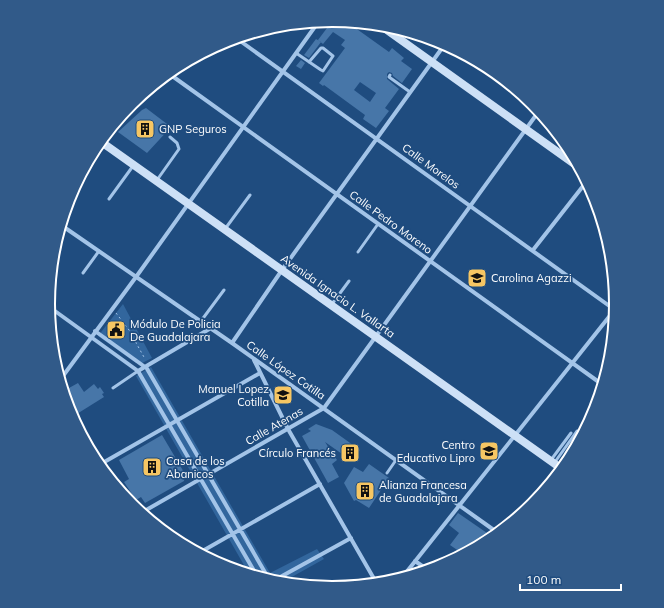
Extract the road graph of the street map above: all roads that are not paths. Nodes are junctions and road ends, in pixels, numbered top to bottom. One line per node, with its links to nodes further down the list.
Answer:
1 (314, 28): 6 (street)
2 (392, 33): 3 (main road)
3 (397, 37): 8 (main road)
4 (242, 42): 9 (street, Calle Morelos)
5 (441, 49): 8 (street)
6 (296, 53): 7 (lane); 9 (street)
7 (310, 62): 7 (lane)
8 (432, 62): 12 (street); 15 (main road)
9 (283, 71): 14 (street); 17 (street, Calle Morelos)
10 (390, 76): 12 (lane)
11 (174, 77): 14 (street, Calle Pedro Moreno)
12 (410, 92): 17 (street)
13 (535, 116): 15 (street, Calle Atenas)
14 (243, 127): 23 (street, Calle Pedro Moreno); 26 (street)
15 (525, 130): 19 (main road); 27 (street, Calle Atenas)
16 (170, 138): 21 (lane)
17 (377, 138): 23 (street); 27 (street, Calle Morelos)
18 (106, 145): 20 (main road, Avenida Ignacio L. Vallarta)
19 (568, 160)
20 (134, 164): 21 (main road, Avenida Ignacio L. Vallarta); 25 (lane)
21 (156, 181): 26 (main road, Avenida Ignacio L. Vallarta)
22 (583, 187): 31 (street)
23 (337, 194): 28 (street, Calle Pedro Moreno); 35 (street)
24 (250, 196): 30 (lane)
25 (109, 199)
26 (188, 203): 30 (main road, Avenida Ignacio L. Vallarta); 37 (street)
27 (470, 206): 31 (street, Calle Morelos); 34 (street, Calle Atenas)
28 (378, 224): 33 (lane); 34 (street, Calle Pedro Moreno)
29 (65, 228): 32 (street, Calle López Cotilla)
30 (225, 229): 35 (main road, Avenida Ignacio L. Vallarta)
31 (533, 250): 41 (street, Calle Morelos)
32 (98, 251): 36 (lane); 37 (street, Calle López Cotilla)
33 (358, 252)
34 (430, 261): 48 (street, Calle Atenas); 51 (street, Calle Pedro Moreno)
35 (282, 270): 40 (main road, Avenida Ignacio L. Vallarta); 49 (street)
36 (83, 273)
37 (136, 277): 44 (street, Calle López Cotilla); 46 (street)
38 (349, 281): 40 (lane)
39 (224, 290): 44 (lane)
40 (331, 305): 48 (main road, Avenida Ignacio L. Vallarta)
41 (609, 305)
42 (55, 311): 47 (street)
43 (608, 317): 51 (street)
44 (201, 322): 45 (street, Calle López Cotilla)
45 (211, 328): 49 (street, Calle López Cotilla); 52 (street)
46 (95, 331): 47 (street); 52 (street)
47 (91, 337): 53 (street); 55 (street)
48 (376, 337): 58 (street, Calle Atenas); 64 (main road, Avenida Ignacio L. Vallarta)
49 (232, 343): 50 (street, Calle López Cotilla)
50 (253, 358): 54 (street); 58 (street, Calle López Cotilla)
51 (571, 363): 56 (street, Calle Pedro Moreno); 64 (street)
52 (146, 366): 53 (street); 59 (street)
53 (138, 371): 57 (lane); 60 (street)
54 (260, 373): 59 (street); 61 (street)
55 (64, 375)
56 (598, 382)
57 (113, 388)
58 (324, 408): 61 (street, Calle Atenas); 65 (street, Calle López Cotilla)
59 (177, 420): 60 (street); 70 (street)
60 (169, 425): 66 (street); 71 (street)
61 (288, 429): 70 (street, Calle Atenas); 72 (street)
62 (578, 431): 67 (lane)
63 (571, 433): 67 (lane)
64 (514, 435): 67 (main road, Avenida Ignacio L. Vallarta); 73 (street)
65 (396, 460): 69 (lane); 73 (street, Calle López Cotilla)
66 (105, 462)
67 (552, 463): 68 (main road, Avenida Ignacio L. Vallarta)
68 (557, 466)
69 (386, 473)
70 (209, 474): 71 (street, Calle Atenas); 75 (street)
71 (200, 479): 74 (street, Calle Atenas); 77 (street)
72 (320, 484): 75 (street); 78 (street)
73 (459, 505): 76 (street, Calle López Cotilla); 80 (street)
74 (147, 510)
75 (240, 529): 77 (street); 84 (street)
76 (493, 529)
77 (232, 534): 79 (street); 82 (street)
78 (351, 538): 85 (street); 86 (street)
79 (205, 550)
80 (415, 561): 81 (street); 83 (street)
81 (422, 566)
82 (253, 570)
83 (407, 571)
84 (266, 573)
85 (281, 577)
86 (374, 578)

